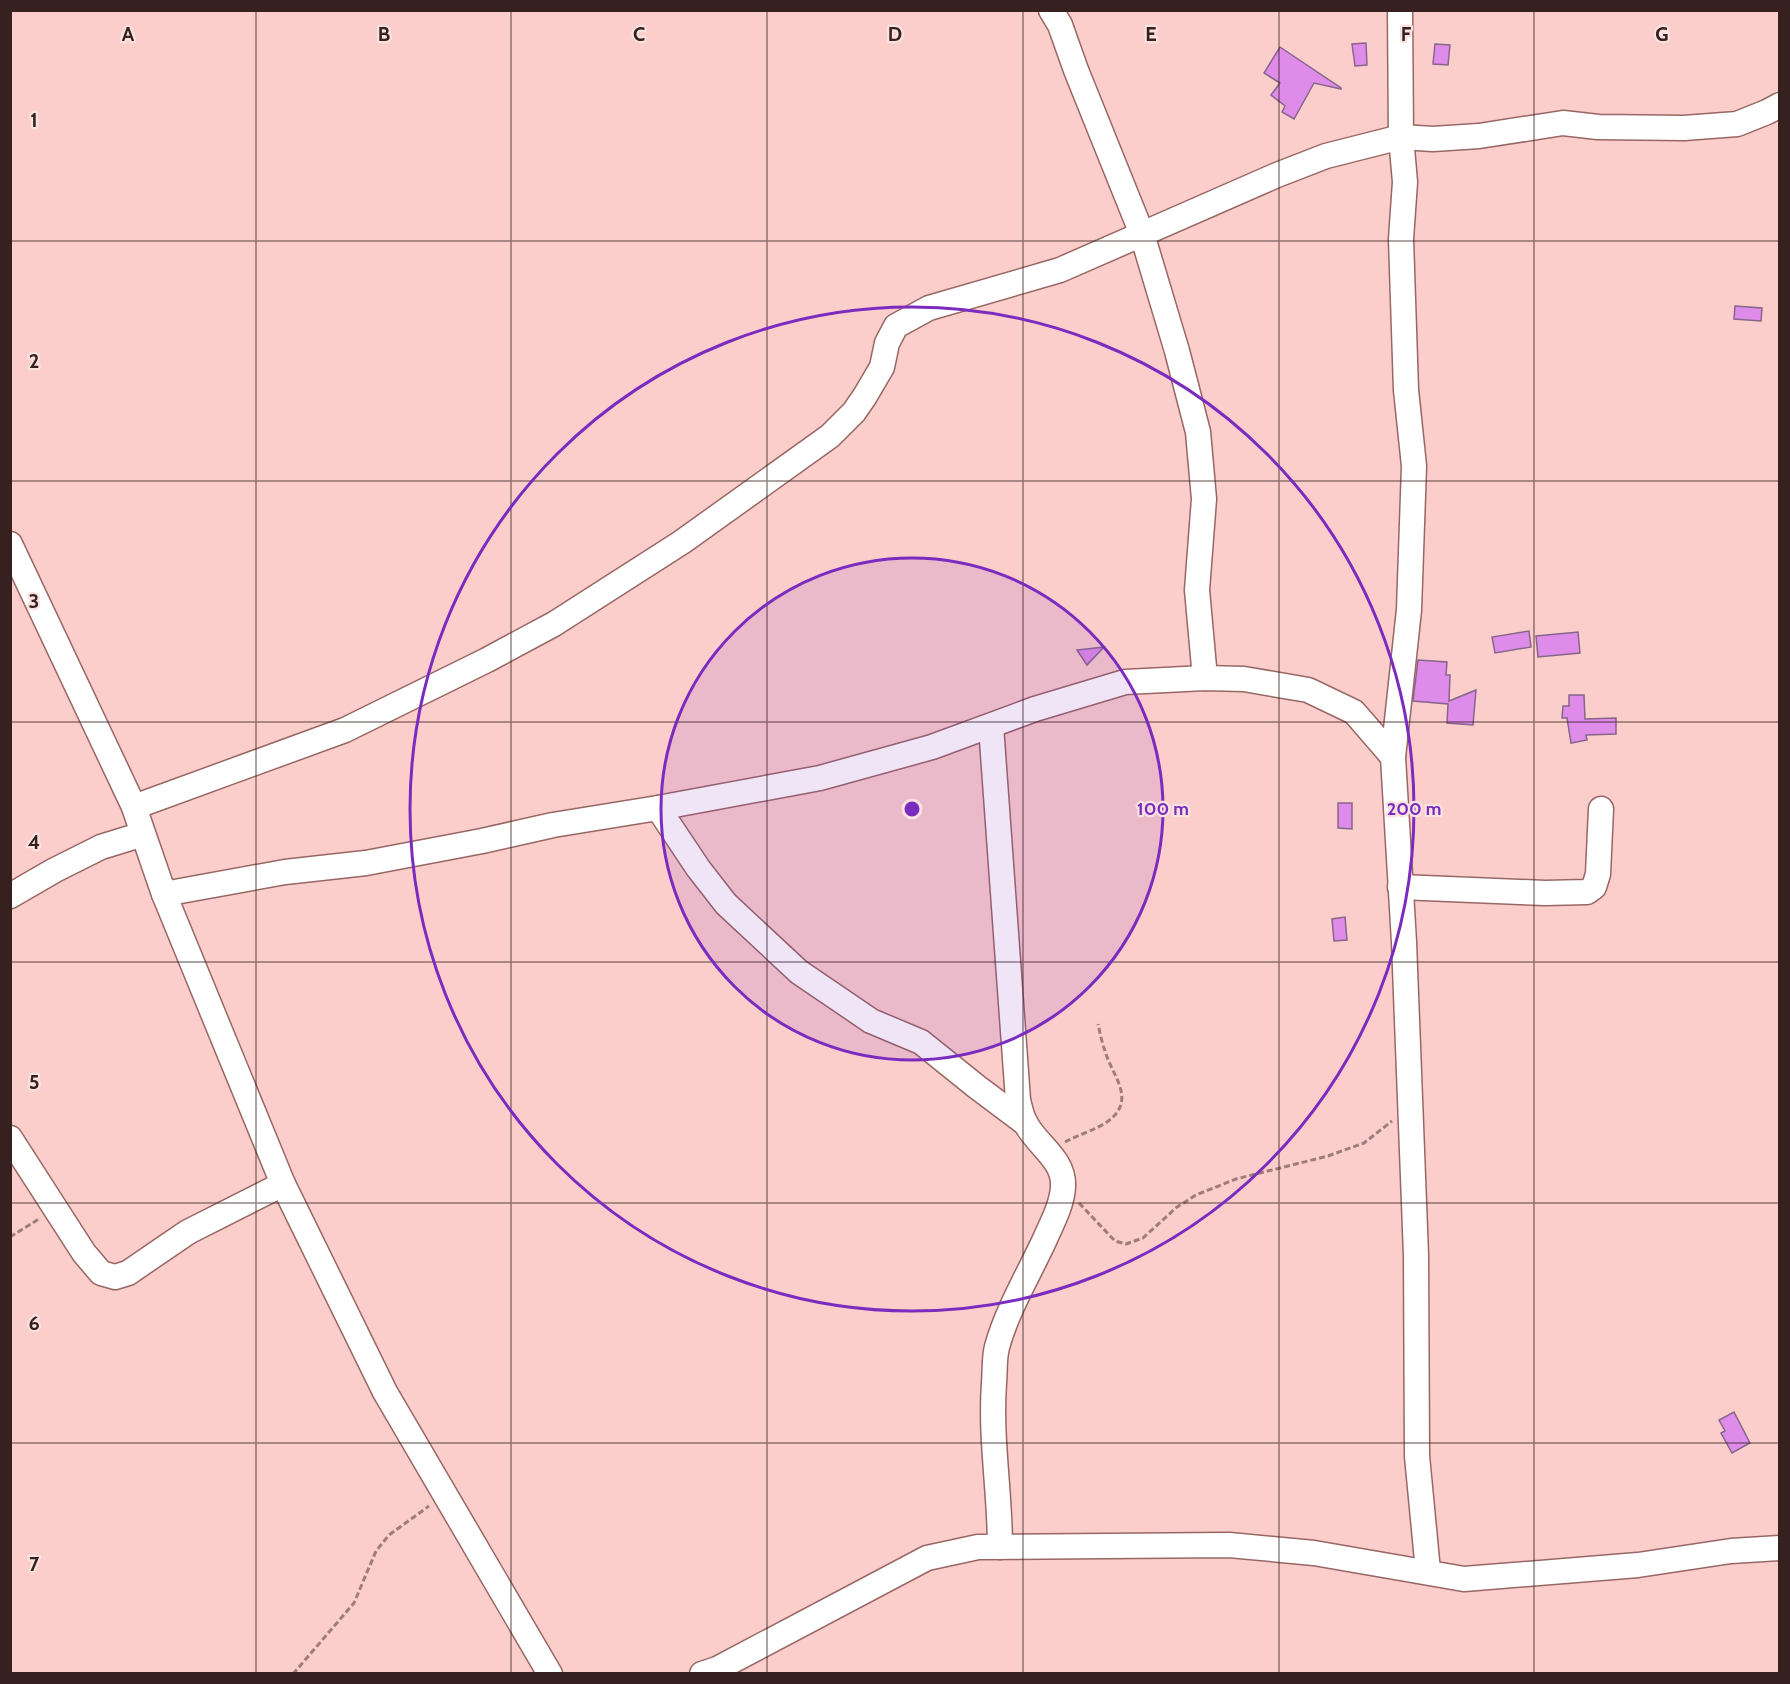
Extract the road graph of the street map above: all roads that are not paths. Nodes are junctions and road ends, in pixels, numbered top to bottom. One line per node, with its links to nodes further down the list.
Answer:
1 (1052, 10): 5 (street)
2 (1400, 10): 4 (street)
3 (1779, 105): 4 (street)
4 (1401, 137): 5 (street); 9 (street)
5 (1142, 234): 7 (street); 10 (street)
6 (10, 544): 10 (street)
7 (1205, 678): 8 (street); 9 (street)
8 (991, 726): 11 (street); 17 (street)
9 (1394, 757): 14 (street)
10 (134, 807): 13 (street)
11 (658, 808): 15 (street); 17 (street)
12 (1601, 809): 14 (street)
13 (143, 834): 15 (street); 16 (street)
14 (1400, 887): 22 (street)
15 (164, 894): 19 (street)
16 (10, 896)
17 (1025, 1123): 20 (street)
18 (10, 1138): 19 (street)
19 (283, 1184): 23 (street)
20 (1000, 1547): 22 (street); 24 (street)
21 (1779, 1548): 22 (street)
22 (1428, 1571)
23 (550, 1674)
24 (702, 1674)

